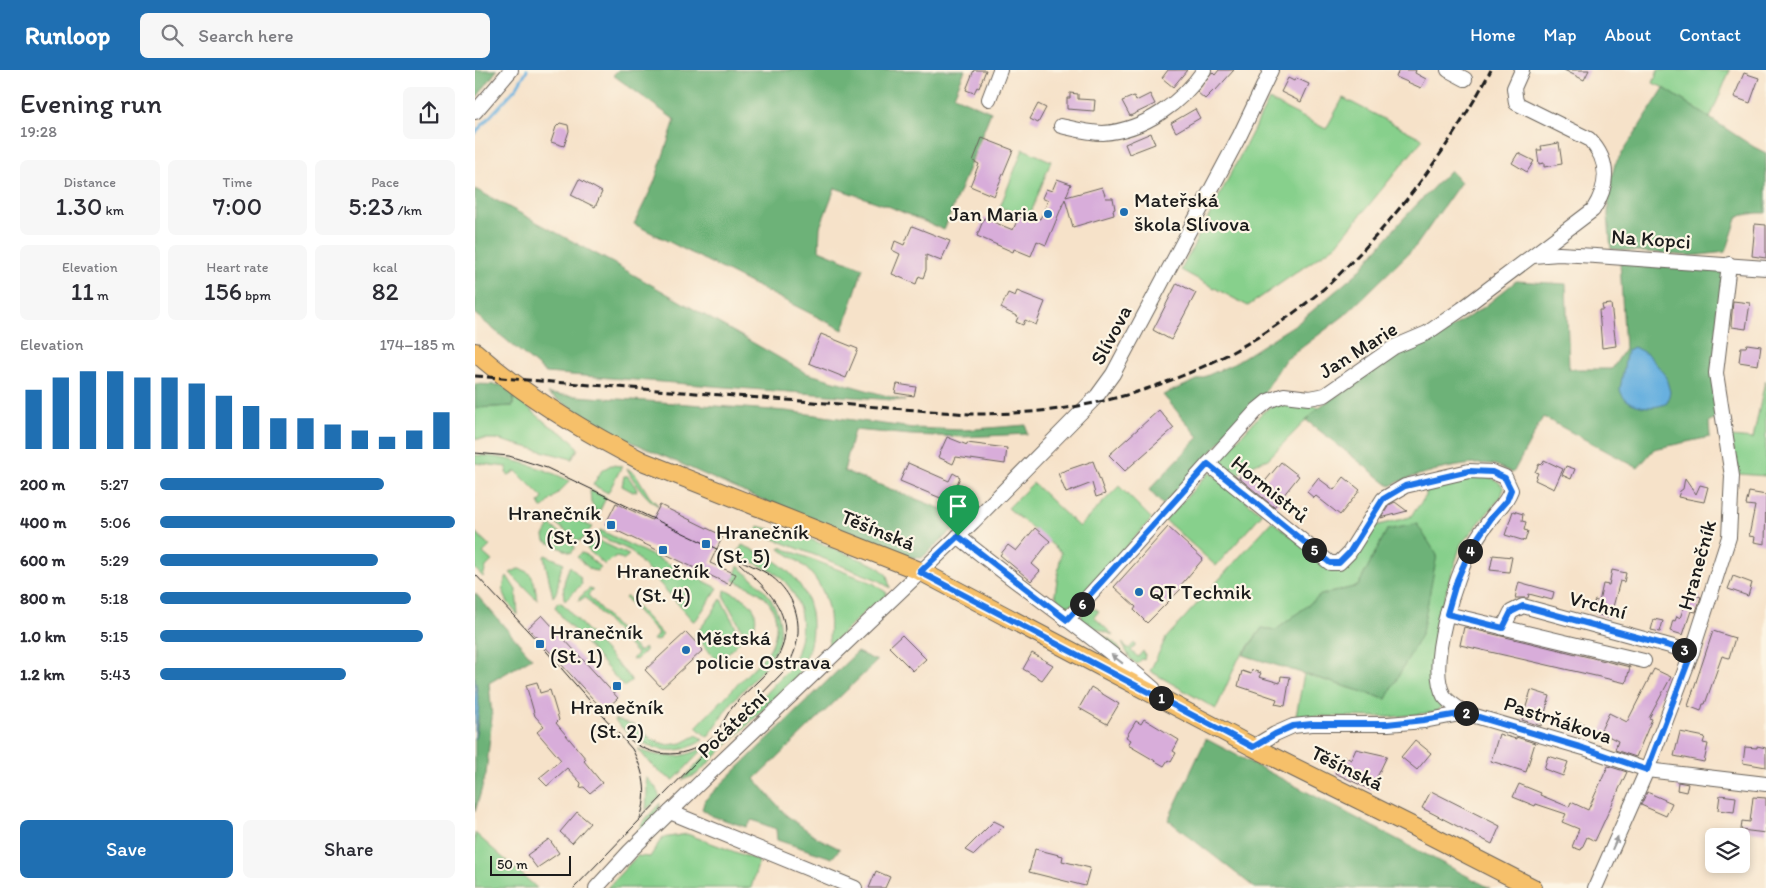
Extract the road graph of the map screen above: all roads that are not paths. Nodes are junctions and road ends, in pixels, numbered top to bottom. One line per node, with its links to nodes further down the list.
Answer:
1 (511, 70): 9 (street)
2 (1001, 70): 8 (street)
3 (1204, 70): 10 (street)
4 (1271, 70): 16 (street, Slívova)
5 (1448, 70): 7 (street)
6 (1522, 70): 11 (street, Jan Marie)
7 (1465, 78)
8 (989, 99)
9 (475, 112)
10 (1061, 126)
11 (1533, 256): 12 (street, Na Kopci); 15 (street, Jan Marie)
12 (1729, 264): 13 (street, Na Kopci); 21 (street, Hranečník)
13 (1766, 268)
14 (475, 352): 17 (main road, Těšínská)
15 (1208, 464): 18 (street, Hormistrů); 19 (street, Jan Marie)
16 (958, 536): 17 (street, Slívova); 19 (street)
17 (920, 572): 23 (main road, Těšínská); 28 (street, Počáteční)
18 (1447, 614): 20 (street); 24 (street, Hormistrů)
19 (1067, 620): 23 (street, one-way to 19)
20 (1503, 628): 21 (street, Vrchní); 22 (street)
21 (1692, 652): 26 (street, Hranečník)
22 (1643, 662)
23 (1168, 701): 25 (main road, Těšínská)
24 (1465, 713): 25 (street, Pastrňákova); 26 (street, Pastrňákova)
25 (1253, 747): 31 (main road, Těšínská)
26 (1647, 770): 27 (street, Pastrňákova); 32 (street, Hranečník, one-way to 26)
27 (1766, 784)
28 (671, 812): 29 (street, Počáteční); 30 (street)
29 (596, 888)
30 (855, 888)
31 (1533, 888)
32 (1595, 888)

